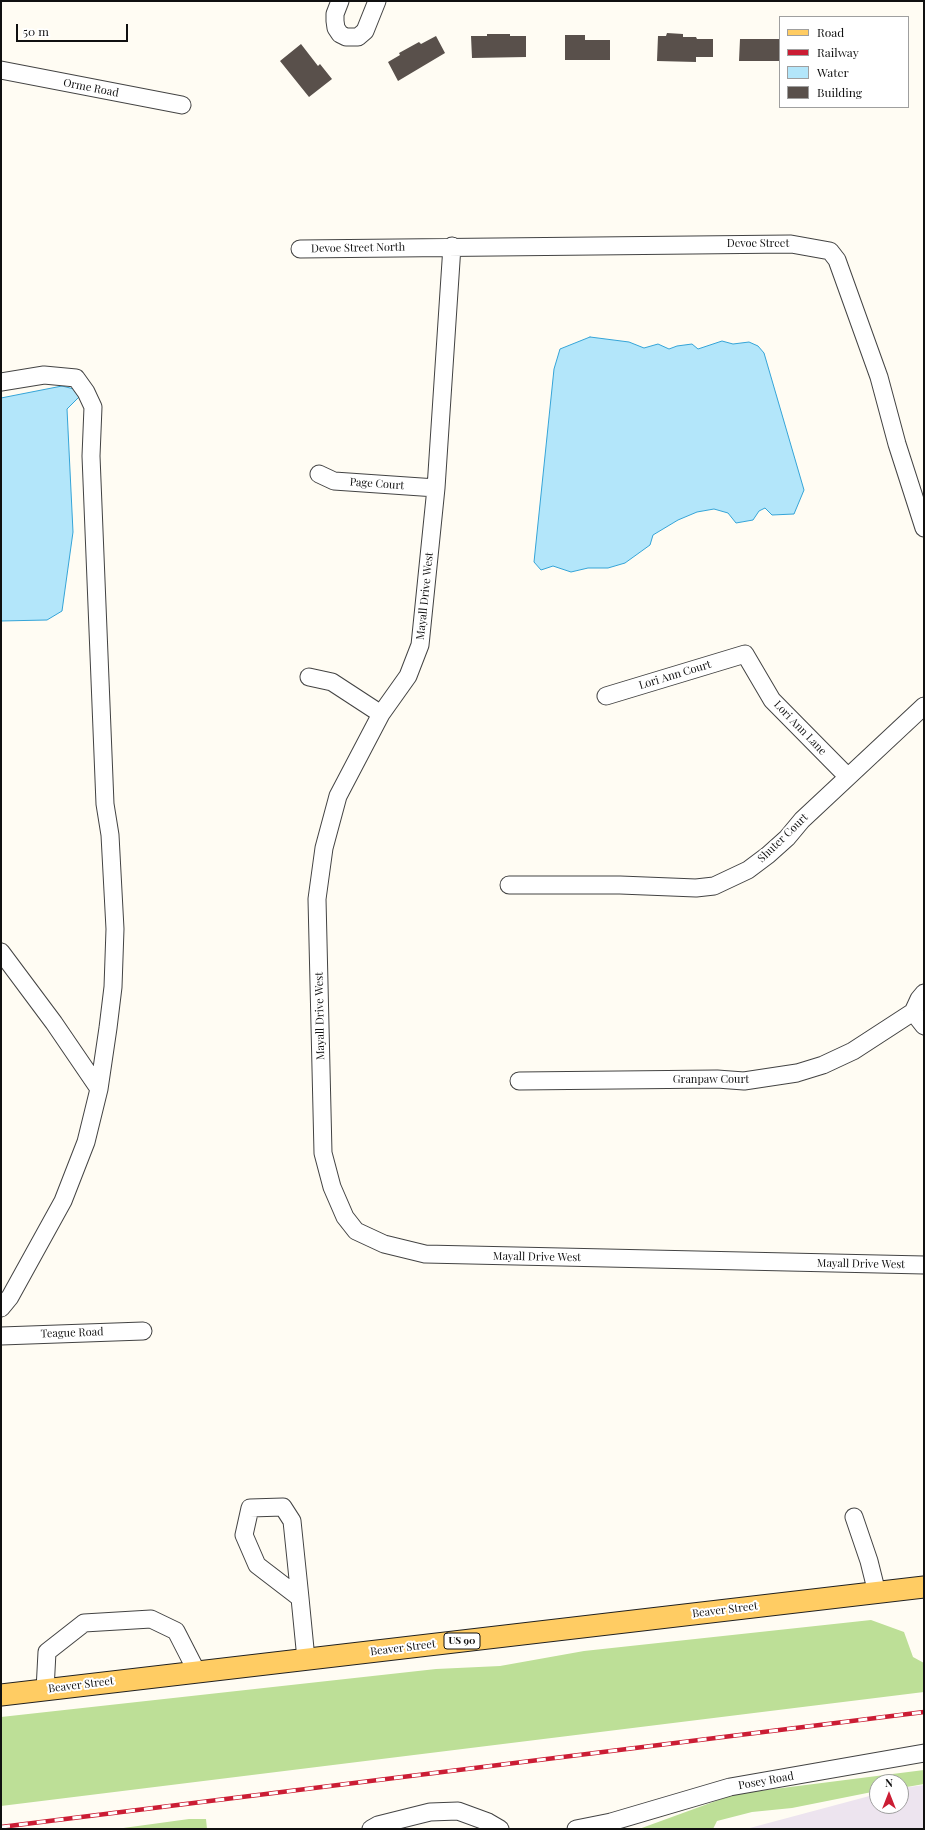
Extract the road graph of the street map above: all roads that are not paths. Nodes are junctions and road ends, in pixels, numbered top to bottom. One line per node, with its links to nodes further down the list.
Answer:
1 (340, 1): 2 (street)
2 (378, 1)
3 (1, 70): 4 (street, Orme Road)
4 (182, 105)
5 (452, 246): 6 (street, Devoe Street); 10 (street, Mayall Drive West); 11 (street, Devoe Street)
6 (416, 247): 7 (street, Devoe Street North)
7 (300, 249)
8 (1, 382): 24 (street)
9 (319, 474): 10 (street, Page Court)
10 (436, 488): 16 (street, Mayall Drive West)
11 (924, 528)
12 (745, 654): 14 (street, Lori Ann Court); 17 (street, Lori Ann Lane)
13 (309, 677): 16 (street)
14 (606, 696)
15 (924, 706): 17 (street, Shuter Court)
16 (381, 714): 25 (street, Mayall Drive West)
17 (848, 777): 18 (street, Shuter Court)
18 (510, 886)
19 (1, 952): 24 (street)
20 (924, 993): 21 (street, Granpaw Court)
21 (913, 1012): 22 (street); 23 (street, Granpaw Court)
22 (924, 1026)
23 (519, 1081)
24 (99, 1089): 26 (street)
25 (924, 1265)
26 (1, 1308)
27 (143, 1331): 28 (street, Teague Road)
28 (1, 1336)
29 (854, 1517): 31 (street)
30 (924, 1587): 31 (main road, Beaver Street / US 90)
31 (877, 1593): 33 (main road, Beaver Street / US 90)
32 (300, 1598): 32 (street); 33 (street)
33 (306, 1659): 34 (main road, Beaver Street / US 90)
34 (197, 1672): 35 (main road, Beaver Street / US 90); 35 (street)
35 (45, 1690): 36 (main road, Beaver Street / US 90)
36 (1, 1695)
37 (924, 1753): 40 (street, Posey Road)
38 (371, 1829): 39 (street)
39 (500, 1829)
40 (576, 1829)

